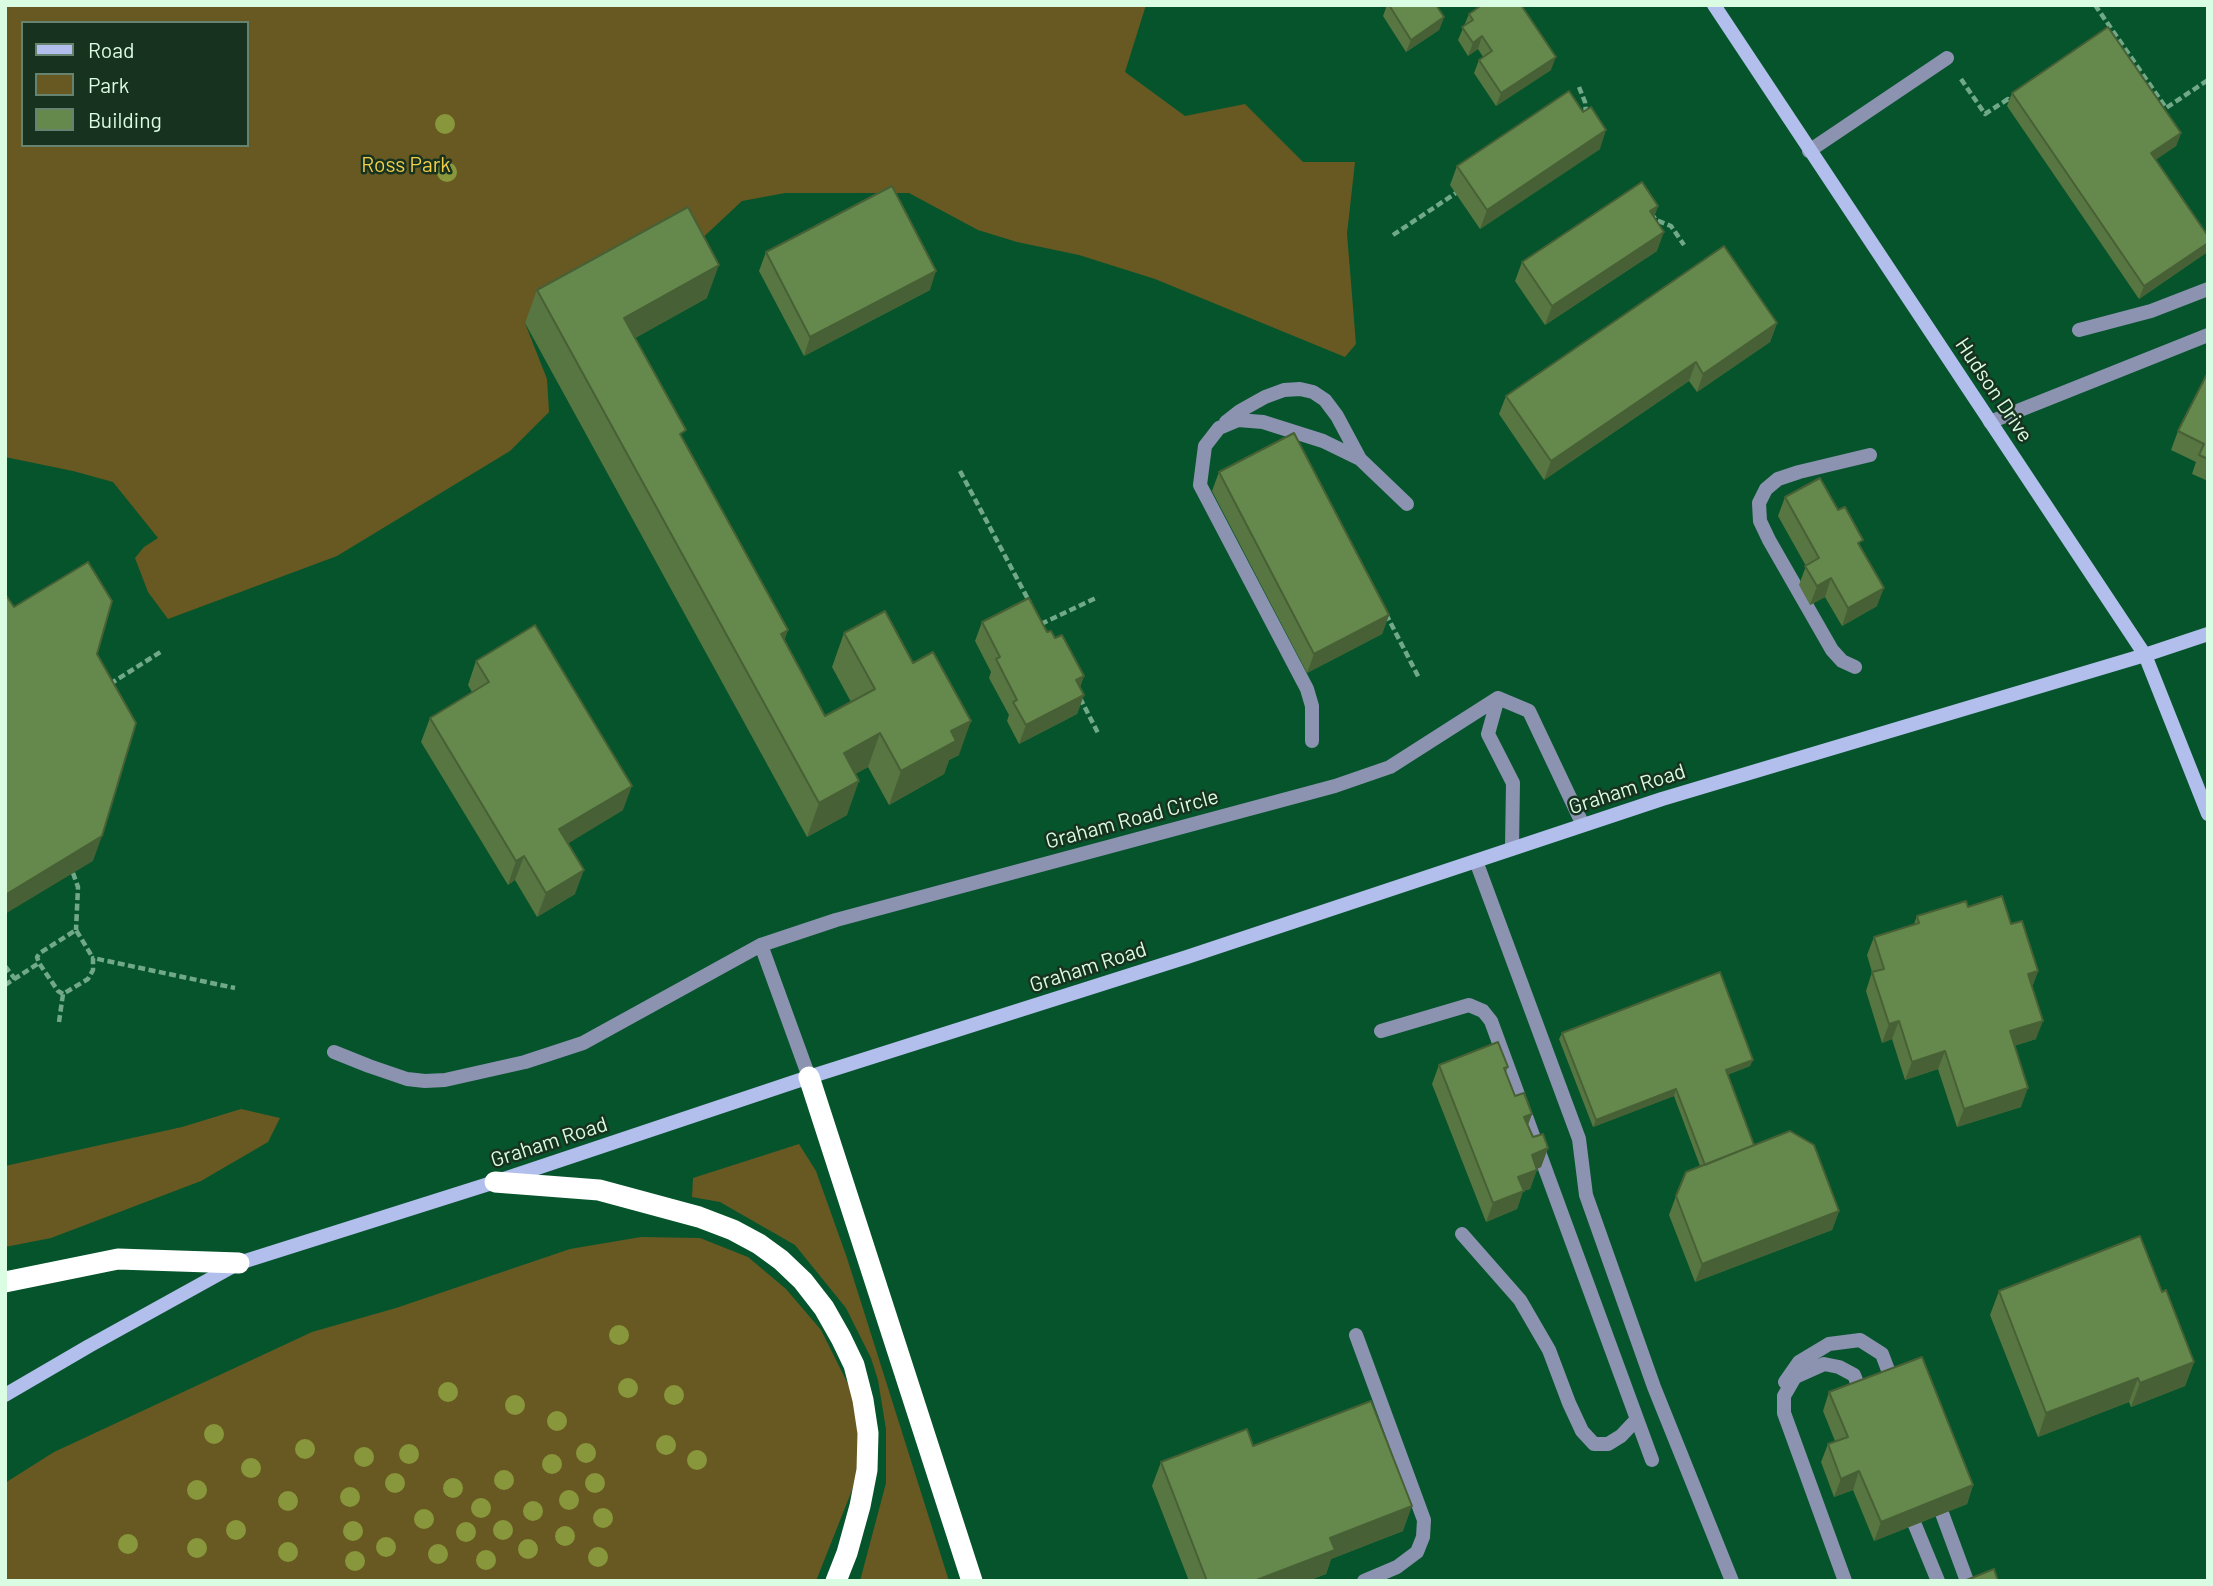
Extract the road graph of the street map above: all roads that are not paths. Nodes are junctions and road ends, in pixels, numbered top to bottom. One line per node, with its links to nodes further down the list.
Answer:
1 (1714, 5): 3 (main road, Hudson Drive)
2 (1947, 58): 3 (street)
3 (1809, 151): 7 (main road, Hudson Drive)
4 (2208, 289): 5 (street)
5 (2080, 330)
6 (2208, 335): 7 (street)
7 (1990, 422): 13 (main road, Hudson Drive)
8 (1219, 428): 10 (street); 10 (street); 16 (street)
9 (1870, 455): 14 (street)
10 (1360, 459): 11 (street)
11 (1407, 504)
12 (2208, 634): 13 (main road, Graham Road)
13 (2146, 655): 17 (main road, Hudson Drive); 18 (main road, Graham Road)
14 (1855, 667)
15 (1498, 698): 18 (street); 19 (street); 21 (street, Graham Road Circle)
16 (1312, 741)
17 (2208, 814)
18 (1583, 825): 19 (main road, Graham Road)
19 (1512, 848): 20 (main road, Graham Road)
20 (1476, 861): 24 (main road, Graham Road); 41 (street)
21 (761, 946): 23 (street, Graham Road Circle); 24 (street)
22 (1381, 1031): 34 (street)
23 (334, 1052)
24 (809, 1077): 25 (main road, Graham Road); 39 (highway)
25 (495, 1182): 27 (main road, Graham Road); 38 (highway)
26 (1462, 1234): 34 (street)
27 (239, 1263): 28 (highway); 30 (main road, Graham Road)
28 (5, 1282)
29 (1356, 1335): 40 (street)
30 (5, 1395)
31 (1784, 1396): 32 (street); 33 (street); 42 (street)
32 (1900, 1404)
33 (1869, 1414)
34 (1637, 1419): 35 (street)
35 (1652, 1460)
36 (1928, 1478): 44 (street)
37 (1901, 1491): 43 (street)
38 (836, 1581)
39 (972, 1581)
40 (1364, 1581)
41 (1732, 1581)
42 (1845, 1581)
43 (1938, 1581)
44 (1968, 1581)

